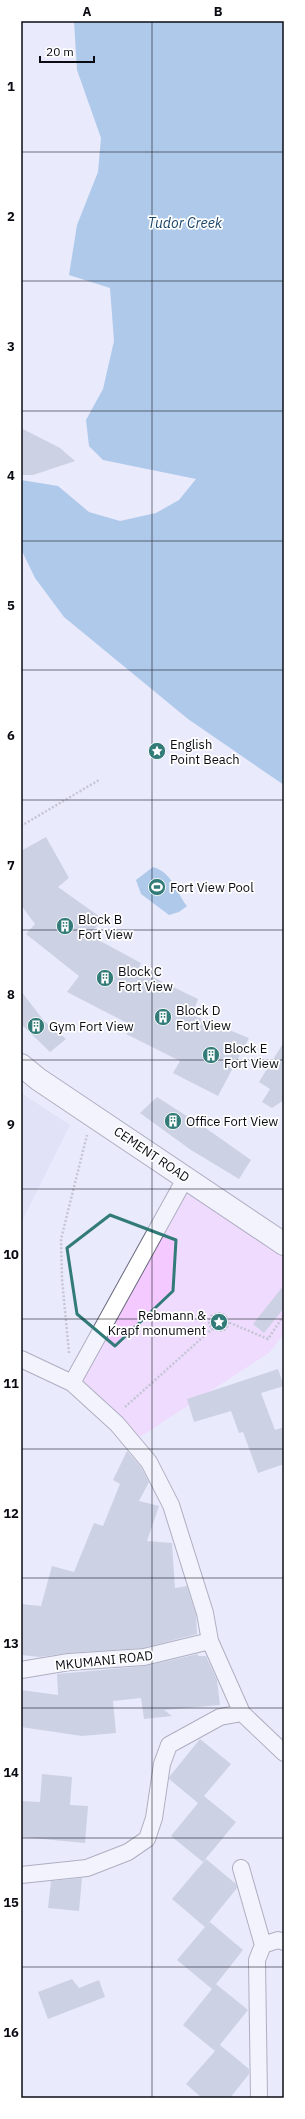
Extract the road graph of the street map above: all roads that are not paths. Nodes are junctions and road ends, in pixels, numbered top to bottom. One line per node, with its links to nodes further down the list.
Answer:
1 (21, 1065): 2 (main road, CEMENT ROAD)
2 (186, 1177): 3 (main road, CEMENT ROAD); 5 (street)
3 (284, 1244)
4 (21, 1359): 5 (street)
5 (72, 1383): 6 (street)
6 (210, 1641): 7 (street, MKUMANI ROAD); 8 (street)
7 (21, 1670)
8 (242, 1713): 9 (street); 11 (street)
9 (284, 1753)
10 (241, 1868): 13 (street)
11 (21, 1875)
12 (284, 1942): 13 (street)
13 (263, 1945): 14 (street)
14 (259, 2098)

